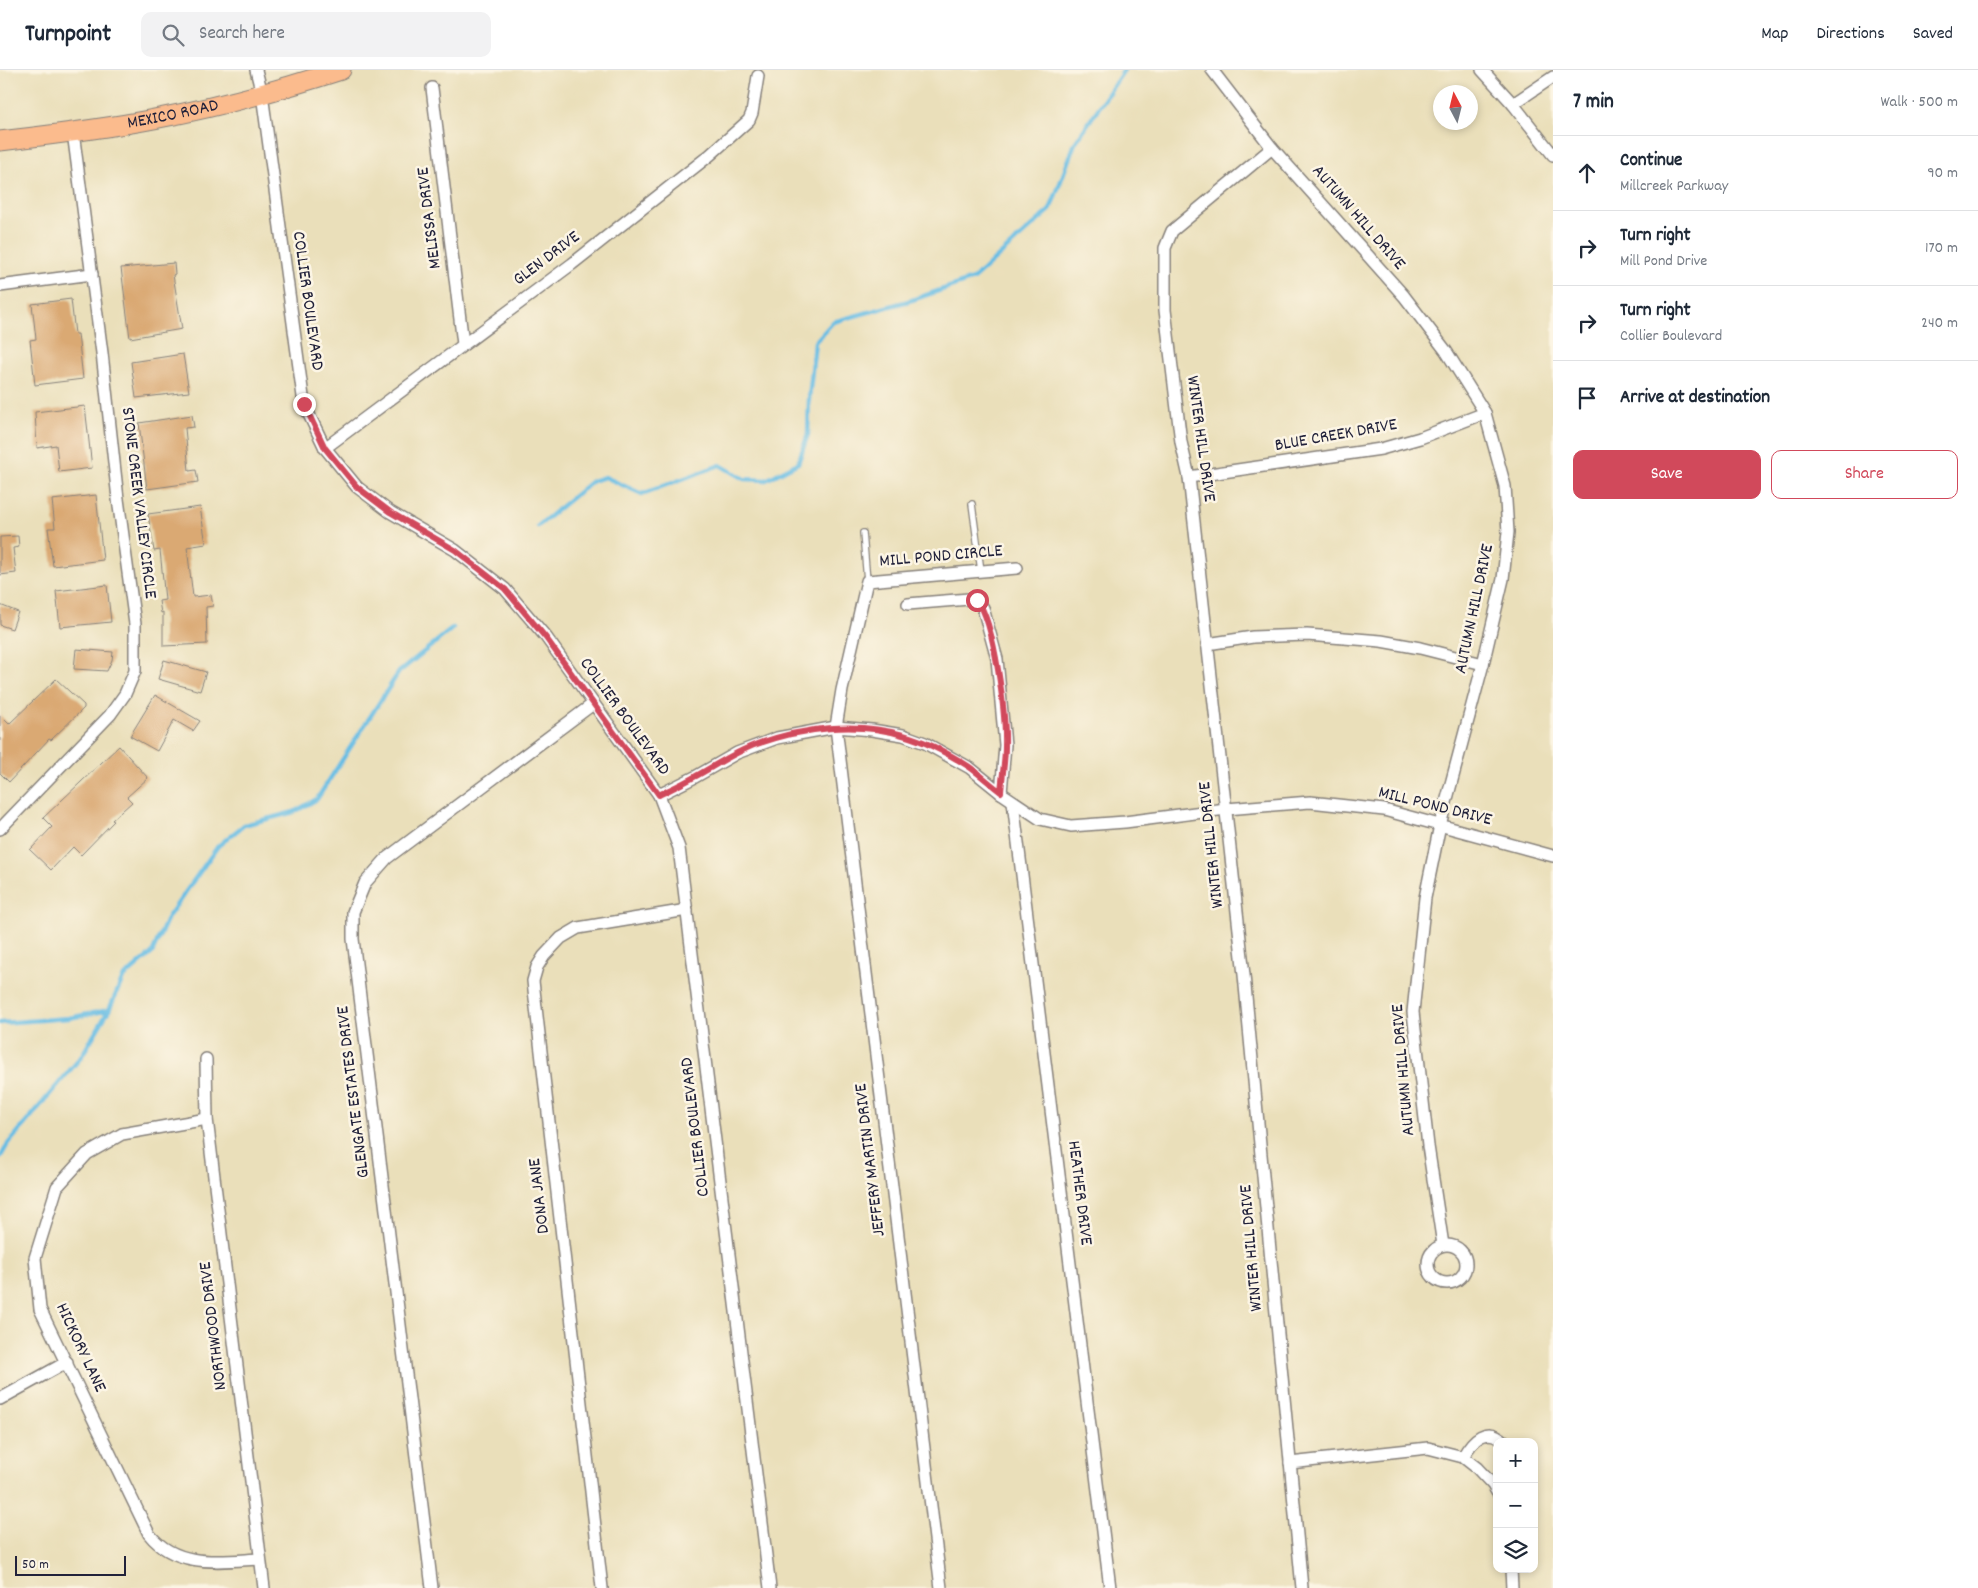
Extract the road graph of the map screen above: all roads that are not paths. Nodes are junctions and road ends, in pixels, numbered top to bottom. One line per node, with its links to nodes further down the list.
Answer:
1 (256, 70): 8 (street, COLLIER BOULEVARD)
2 (341, 70): 8 (main road, MEXICO ROAD)
3 (1212, 70): 12 (street, AUTUMN HILL DRIVE)
4 (1482, 70): 9 (street)
5 (758, 76): 16 (street, GLEN DRIVE)
6 (1553, 77): 9 (street)
7 (432, 88): 16 (street, MELISSA DRIVE)
8 (262, 94): 10 (main road, MEXICO ROAD); 18 (street, COLLIER BOULEVARD)
9 (1513, 104): 13 (street)
10 (73, 132): 11 (main road, MEXICO ROAD); 14 (street, STONE CREEK VALLEY CIRCLE)
11 (0, 141)
12 (1272, 148): 17 (street, AUTUMN HILL DRIVE); 19 (street, WINTER HILL DRIVE)
13 (1553, 155)
14 (92, 274): 15 (street); 35 (street, STONE CREEK VALLEY CIRCLE)
15 (0, 286)
16 (462, 344): 18 (street, GLEN DRIVE)
17 (1485, 413): 19 (street, BLUE CREEK DRIVE); 27 (street, AUTUMN HILL DRIVE)
18 (325, 448): 28 (street, COLLIER BOULEVARD)
19 (1188, 477): 26 (street, WINTER HILL DRIVE)
20 (972, 504): 23 (lane)
21 (863, 533): 24 (lane)
22 (1018, 568): 23 (street, MILL POND CIRCLE)
23 (981, 571): 24 (street, MILL POND CIRCLE)
24 (867, 581): 29 (street, MILL POND CIRCLE)
25 (908, 604): 30 (street)
26 (1207, 644): 27 (street); 33 (street, WINTER HILL DRIVE)
27 (1483, 664): 34 (street, AUTUMN HILL DRIVE)
28 (593, 704): 31 (street, COLLIER BOULEVARD); 52 (street, GLENGATE ESTATES DRIVE)
29 (836, 727): 30 (street, MILL POND DRIVE); 31 (street, MILL POND DRIVE); 55 (street, JEFFERY MARTIN DRIVE)
30 (1001, 792): 32 (street, MILL POND DRIVE)
31 (659, 795): 37 (street, COLLIER BOULEVARD)
32 (1013, 802): 33 (street, MILL POND DRIVE); 56 (street, HEATHER DRIVE)
33 (1226, 809): 34 (street, MILL POND DRIVE); 45 (street, WINTER HILL DRIVE)
34 (1440, 825): 36 (street, MILL POND DRIVE); 40 (street, AUTUMN HILL DRIVE)
35 (0, 829)
36 (1553, 856)
37 (687, 910): 53 (street, DONA JANE); 54 (street, COLLIER BOULEVARD)
38 (206, 1059): 39 (street, NORTHWOOD DRIVE)
39 (207, 1119): 41 (street, HICKORY LANE); 49 (street, NORTHWOOD DRIVE)
40 (1443, 1245)
41 (66, 1362): 42 (street); 49 (street, HICKORY LANE)
42 (0, 1399)
43 (1500, 1438): 44 (street)
44 (1463, 1457): 45 (street); 47 (street)
45 (1290, 1463): 57 (street, WINTER HILL DRIVE)
46 (1493, 1476): 47 (street)
47 (1489, 1481): 48 (street)
48 (1493, 1486)
49 (260, 1559): 51 (street, NORTHWOOD DRIVE)
50 (1511, 1573): 58 (street)
51 (264, 1588)
52 (432, 1588)
53 (602, 1588)
54 (770, 1588)
55 (941, 1588)
56 (1110, 1588)
57 (1302, 1588)
58 (1512, 1588)

